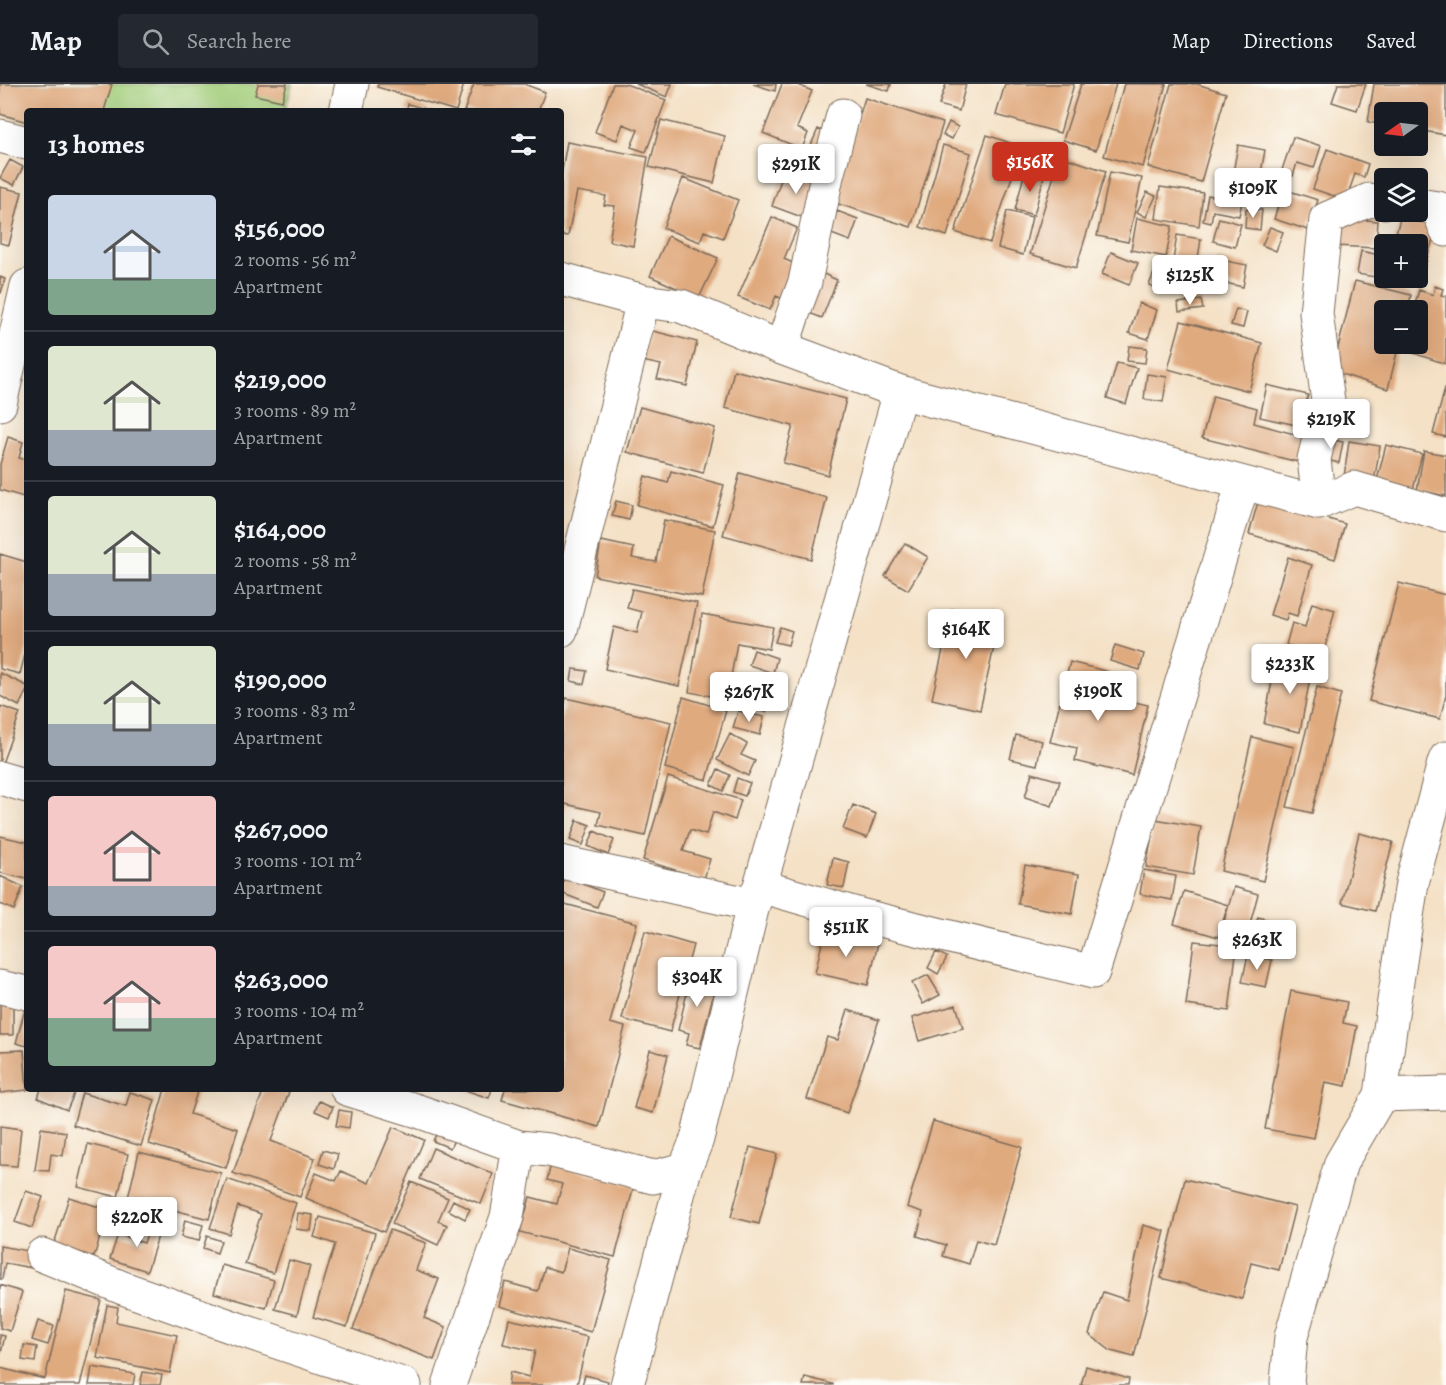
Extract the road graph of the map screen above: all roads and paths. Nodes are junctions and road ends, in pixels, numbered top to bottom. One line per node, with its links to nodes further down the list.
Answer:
1 (352, 84): 2 (street)
2 (347, 108)
3 (843, 115): 12 (street)
4 (0, 136): 5 (street)
5 (24, 142)
6 (1374, 200): 16 (street)
7 (1428, 206): 8 (street)
8 (1446, 230)
9 (564, 280): 11 (street)
10 (24, 299): 14 (street)
11 (643, 301): 12 (street); 18 (street)
12 (782, 348): 13 (street)
13 (900, 392): 15 (street); 23 (street)
14 (0, 404)
15 (1244, 483): 16 (street); 23 (street)
16 (1319, 504): 17 (street)
17 (1446, 514)
18 (564, 618)
19 (1446, 758): 28 (street)
20 (0, 778): 21 (street)
21 (24, 785)
22 (564, 863): 23 (street)
23 (756, 896): 30 (street)
24 (0, 987): 25 (street)
25 (24, 992)
26 (357, 1092): 29 (street)
27 (1446, 1093): 28 (street)
28 (1381, 1095): 35 (street)
29 (519, 1147): 30 (street); 33 (street)
30 (685, 1169): 34 (street)
31 (42, 1255): 32 (street)
32 (405, 1385)
33 (449, 1385)
34 (627, 1385)
35 (1288, 1385)

